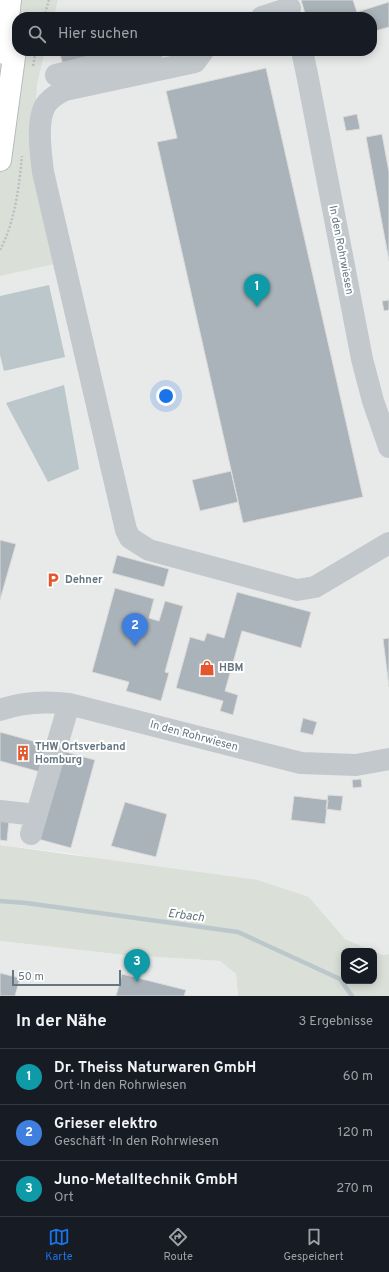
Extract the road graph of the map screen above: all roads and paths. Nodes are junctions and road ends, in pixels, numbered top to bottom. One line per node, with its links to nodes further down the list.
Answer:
1 (10, 0): 13 (main road)
2 (22, 0): 5 (main road)
3 (50, 0): 6 (path)
4 (290, 8): 7 (street)
5 (20, 12)
6 (46, 12)
7 (278, 12)
8 (14, 56): 14 (main road)
9 (133, 56): 12 (street)
10 (199, 56): 16 (street)
11 (303, 56): 15 (street, In den Rohrwiesen)
12 (56, 76)
13 (0, 88)
14 (0, 160)
15 (389, 447)
16 (389, 543)
17 (69, 704): 18 (street, In den Rohrwiesen); 19 (street, In den Rohrwiesen); 20 (street)
18 (0, 710)
19 (389, 759)
20 (0, 811)

